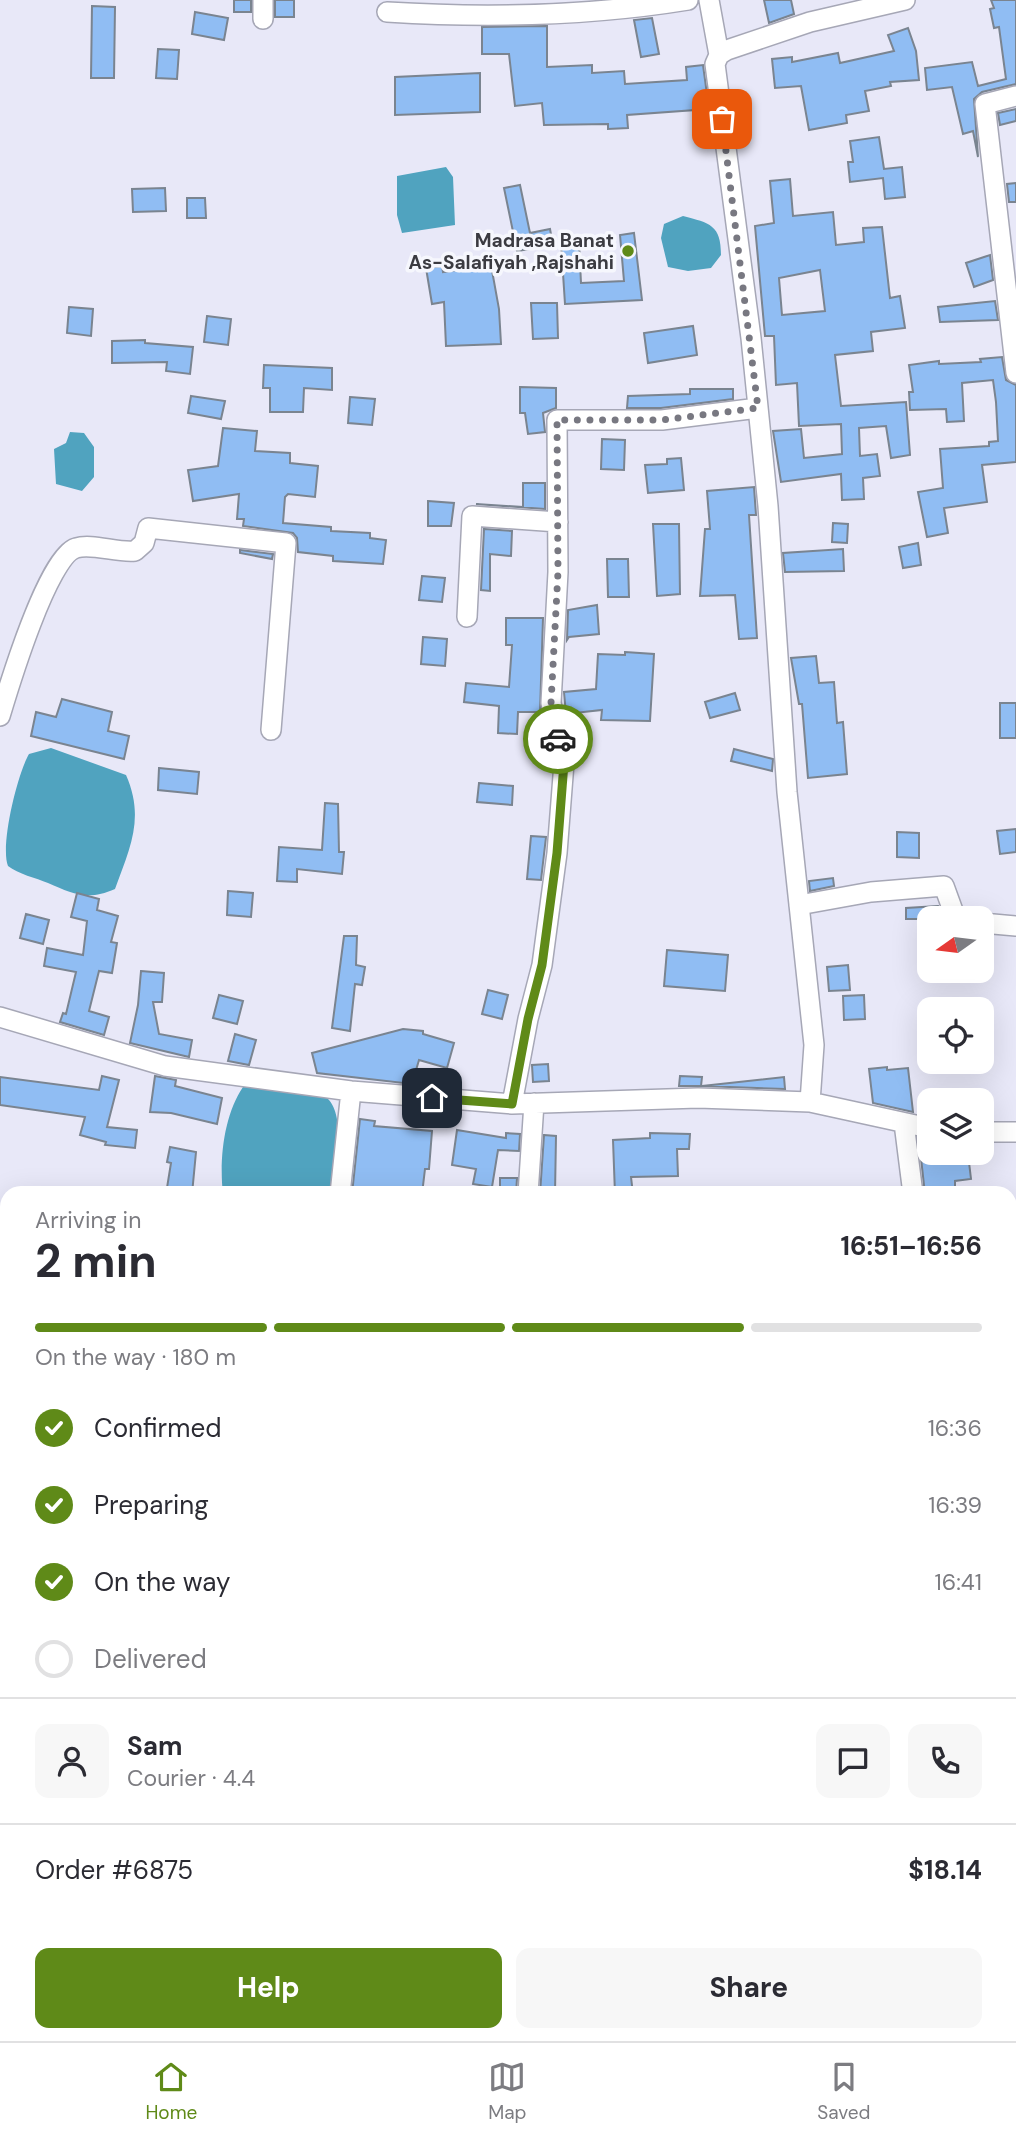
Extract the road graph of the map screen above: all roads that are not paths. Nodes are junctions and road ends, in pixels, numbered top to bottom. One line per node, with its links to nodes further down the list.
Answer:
1 (688, 0): 4 (street)
2 (709, 0): 5 (street)
3 (905, 0): 5 (street)
4 (387, 12)
5 (719, 55): 8 (street)
6 (1016, 96): 7 (street)
7 (1016, 373)
8 (758, 408): 9 (street); 13 (street)
9 (558, 522): 10 (street); 21 (street)
10 (467, 617)
11 (0, 716): 12 (street)
12 (271, 730)
13 (799, 905): 14 (street); 19 (street)
14 (951, 906)
15 (994, 924): 16 (street)
16 (1016, 926)
17 (0, 1017): 18 (street)
18 (351, 1091): 21 (street); 26 (street)
19 (810, 1102): 20 (street); 22 (street)
20 (534, 1103): 21 (street); 27 (street)
21 (512, 1104)
22 (904, 1123): 23 (street); 28 (street)
23 (917, 1126)
24 (994, 1132): 25 (street)
25 (1016, 1132)
26 (341, 1186)
27 (529, 1186)
28 (913, 1186)

